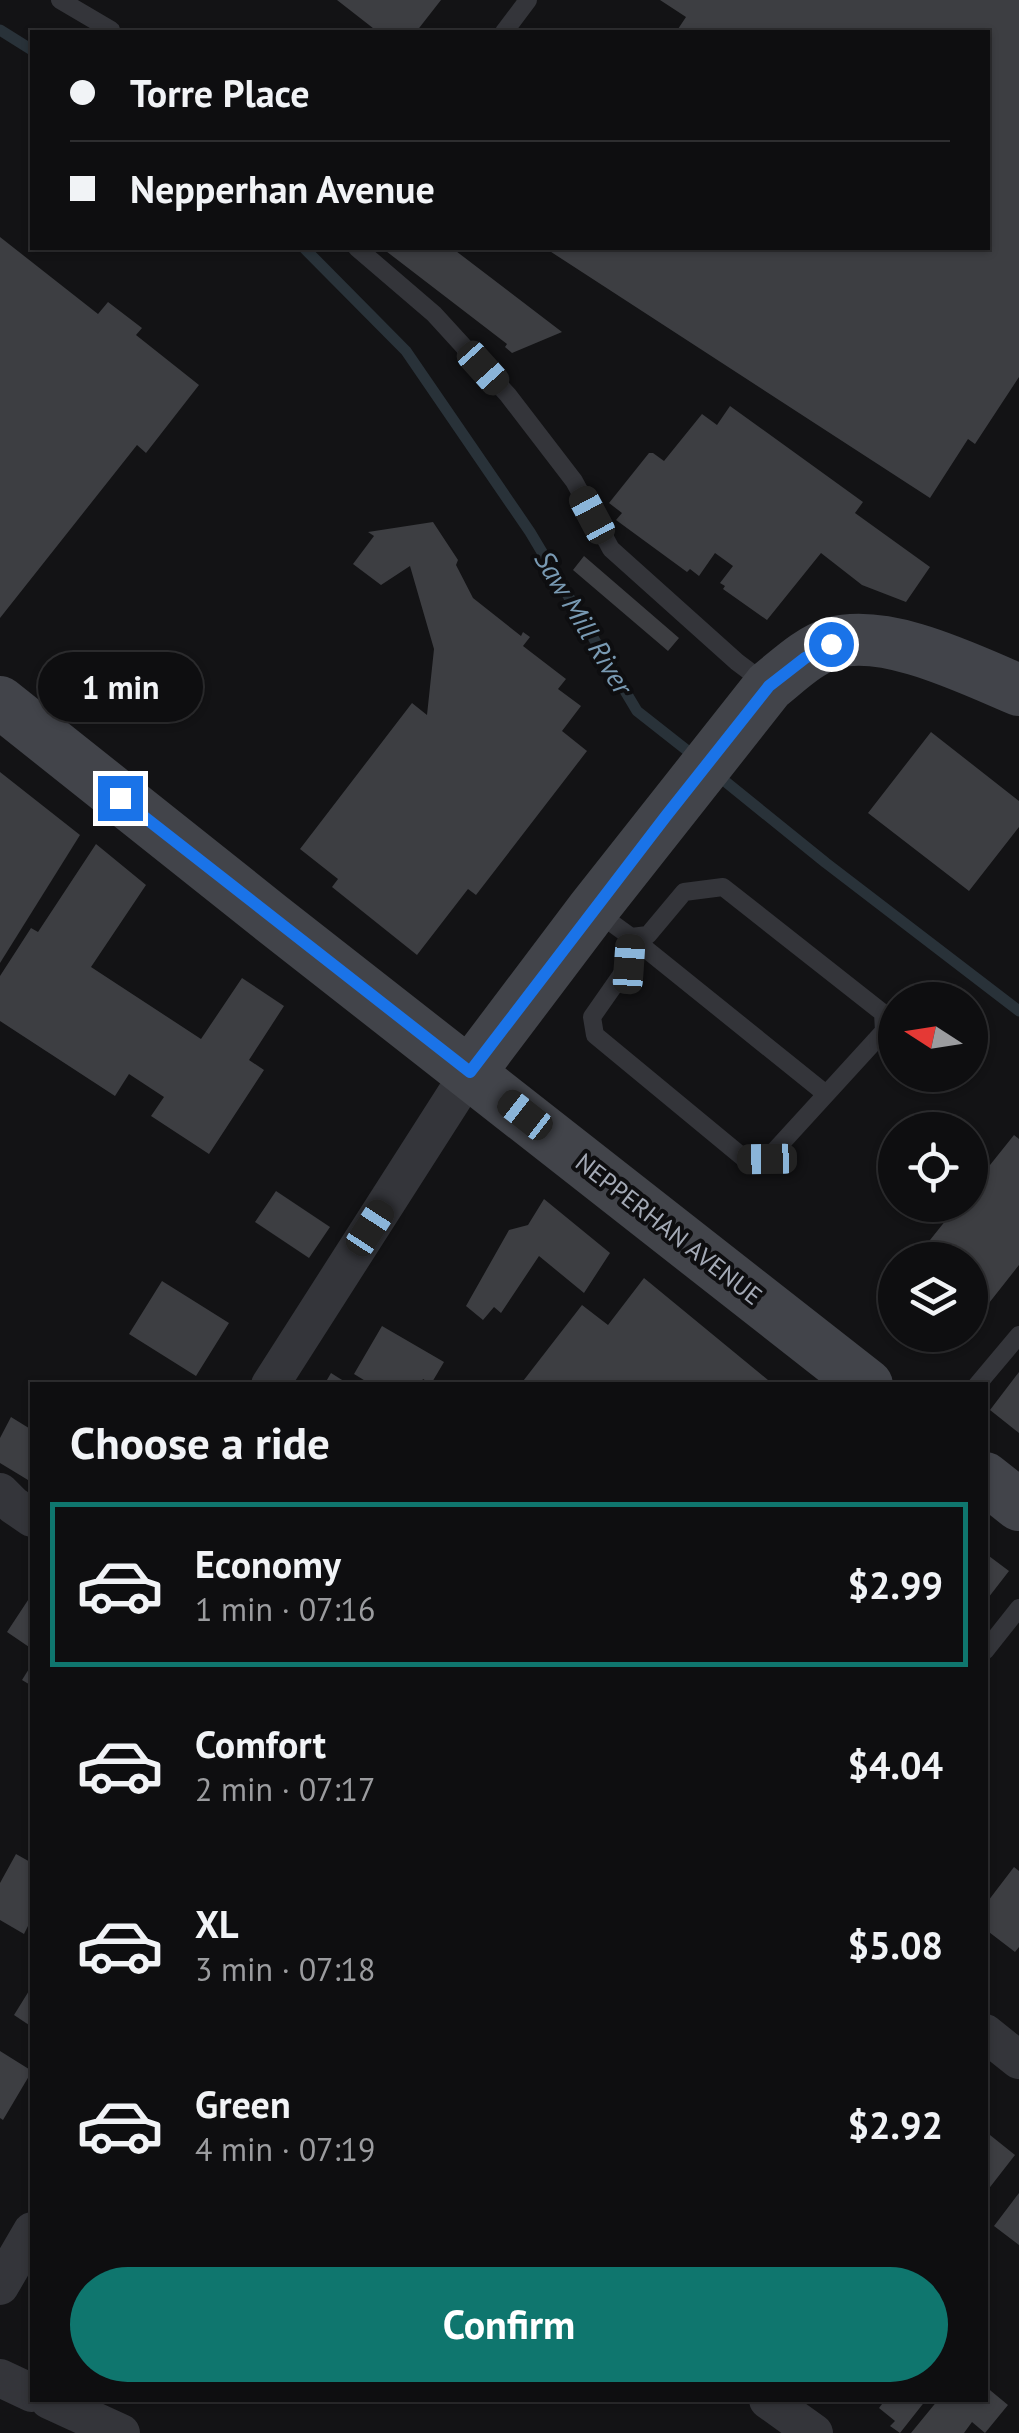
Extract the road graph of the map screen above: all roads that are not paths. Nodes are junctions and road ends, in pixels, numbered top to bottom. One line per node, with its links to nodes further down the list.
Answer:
1 (60, 0): 3 (lane)
2 (528, 0): 4 (lane)
3 (111, 30)
4 (506, 30)
5 (358, 250): 6 (lane)
6 (769, 686): 7 (main road); 9 (main road)
7 (1019, 690)
8 (0, 702): 10 (main road, NEPPERHAN AVENUE)
9 (612, 923): 10 (main road); 11 (lane); 11 (lane); 11 (lane)
10 (470, 1072): 13 (street); 14 (main road, NEPPERHAN AVENUE)
11 (826, 1094)
12 (1019, 1335): 15 (lane)
13 (272, 1382)
14 (863, 1382)
15 (980, 1382)
16 (988, 1480): 17 (main road)
17 (1019, 1506)
18 (1019, 1608): 19 (lane)
19 (988, 1647)
20 (988, 2035): 21 (street)
21 (1019, 2060)
22 (30, 2234): 23 (street)
23 (0, 2286)
24 (0, 2378): 25 (street)
25 (30, 2391)
26 (53, 2402): 28 (street)
27 (771, 2402): 29 (street)
28 (121, 2433)
29 (814, 2433)

